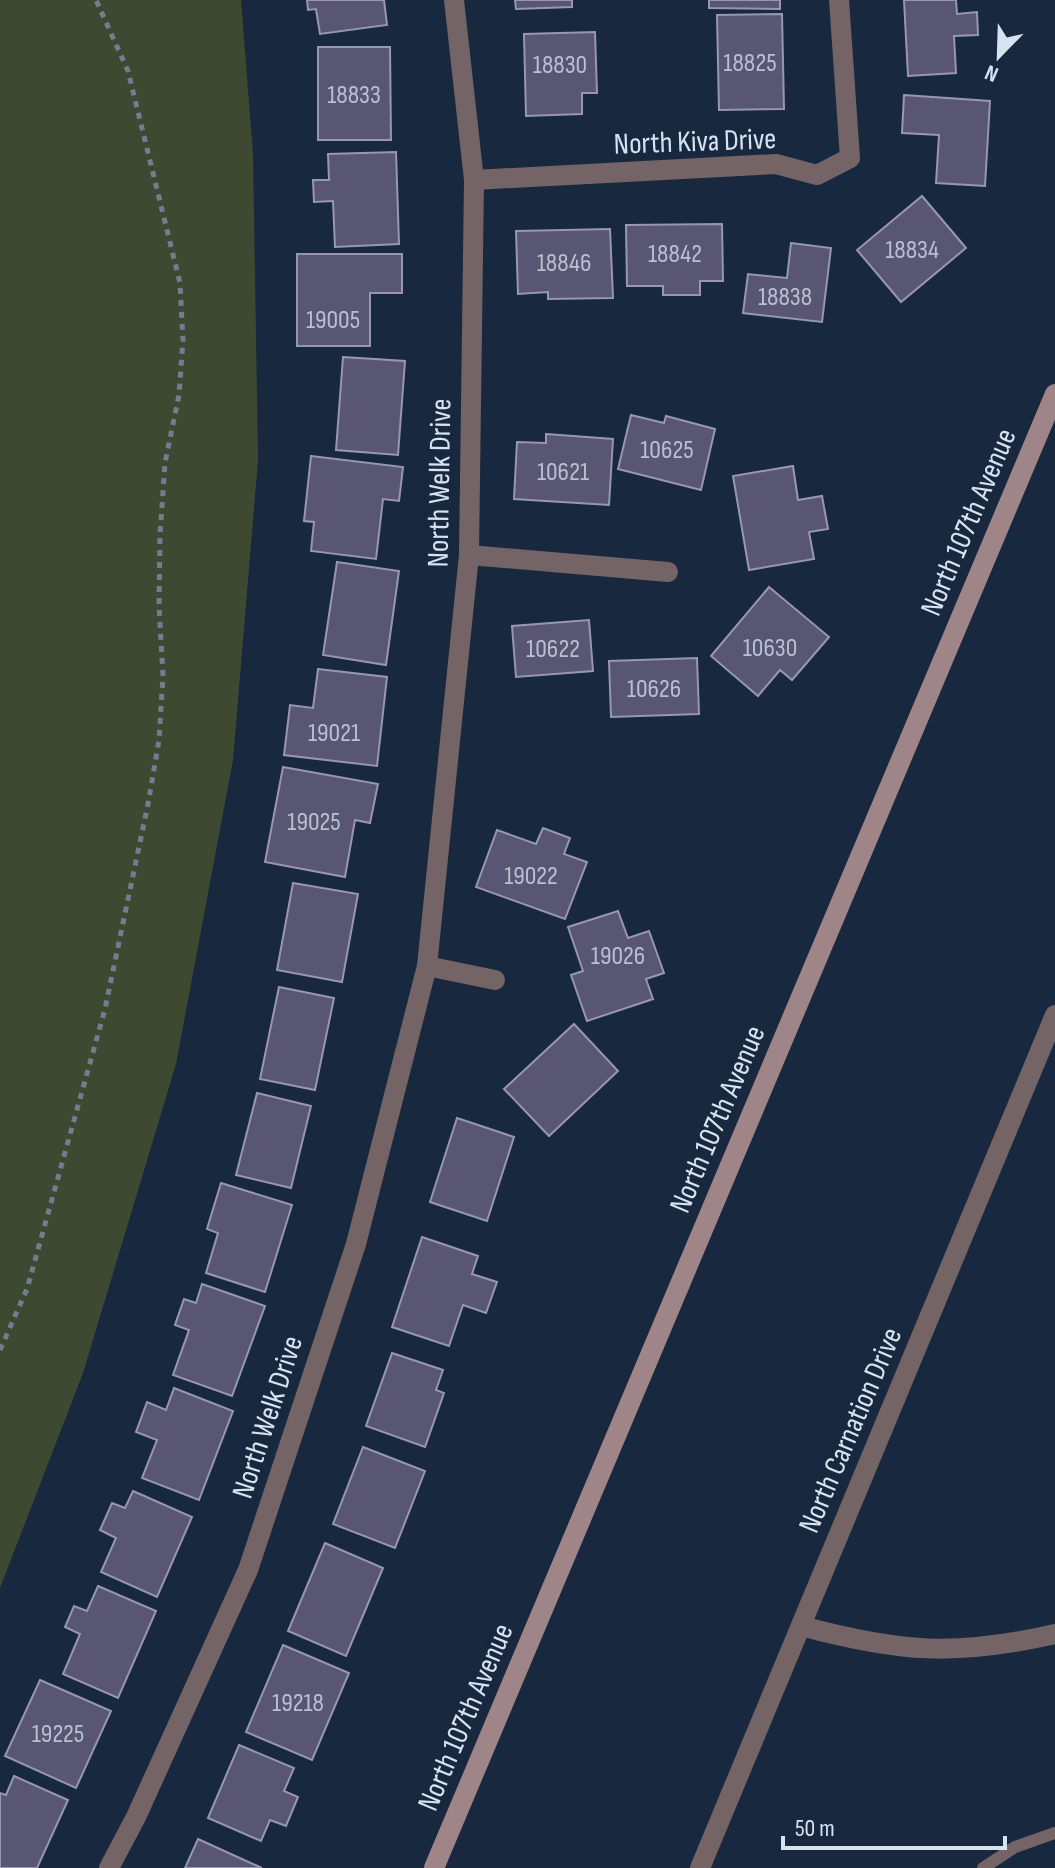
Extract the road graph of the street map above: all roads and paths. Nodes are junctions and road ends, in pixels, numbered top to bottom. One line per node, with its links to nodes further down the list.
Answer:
1 (96, 0): 11 (path)
2 (454, 0): 4 (street, North Welk Drive)
3 (839, 0): 4 (street, North Kiva Drive)
4 (474, 180): 6 (street, North Welk Drive)
5 (1055, 394): 16 (main road, North 107th Avenue)
6 (469, 555): 7 (street); 8 (street, North Welk Drive)
7 (668, 572)
8 (427, 966): 9 (street); 15 (street, North Welk Drive)
9 (495, 980)
10 (1055, 1015): 12 (street, North Carnation Drive)
11 (0, 1350)
12 (801, 1626): 13 (street); 17 (street, North Carnation Drive)
13 (1055, 1634)
14 (1055, 1833): 18 (lane)
15 (109, 1868)
16 (434, 1868)
17 (700, 1868)
18 (983, 1868)

